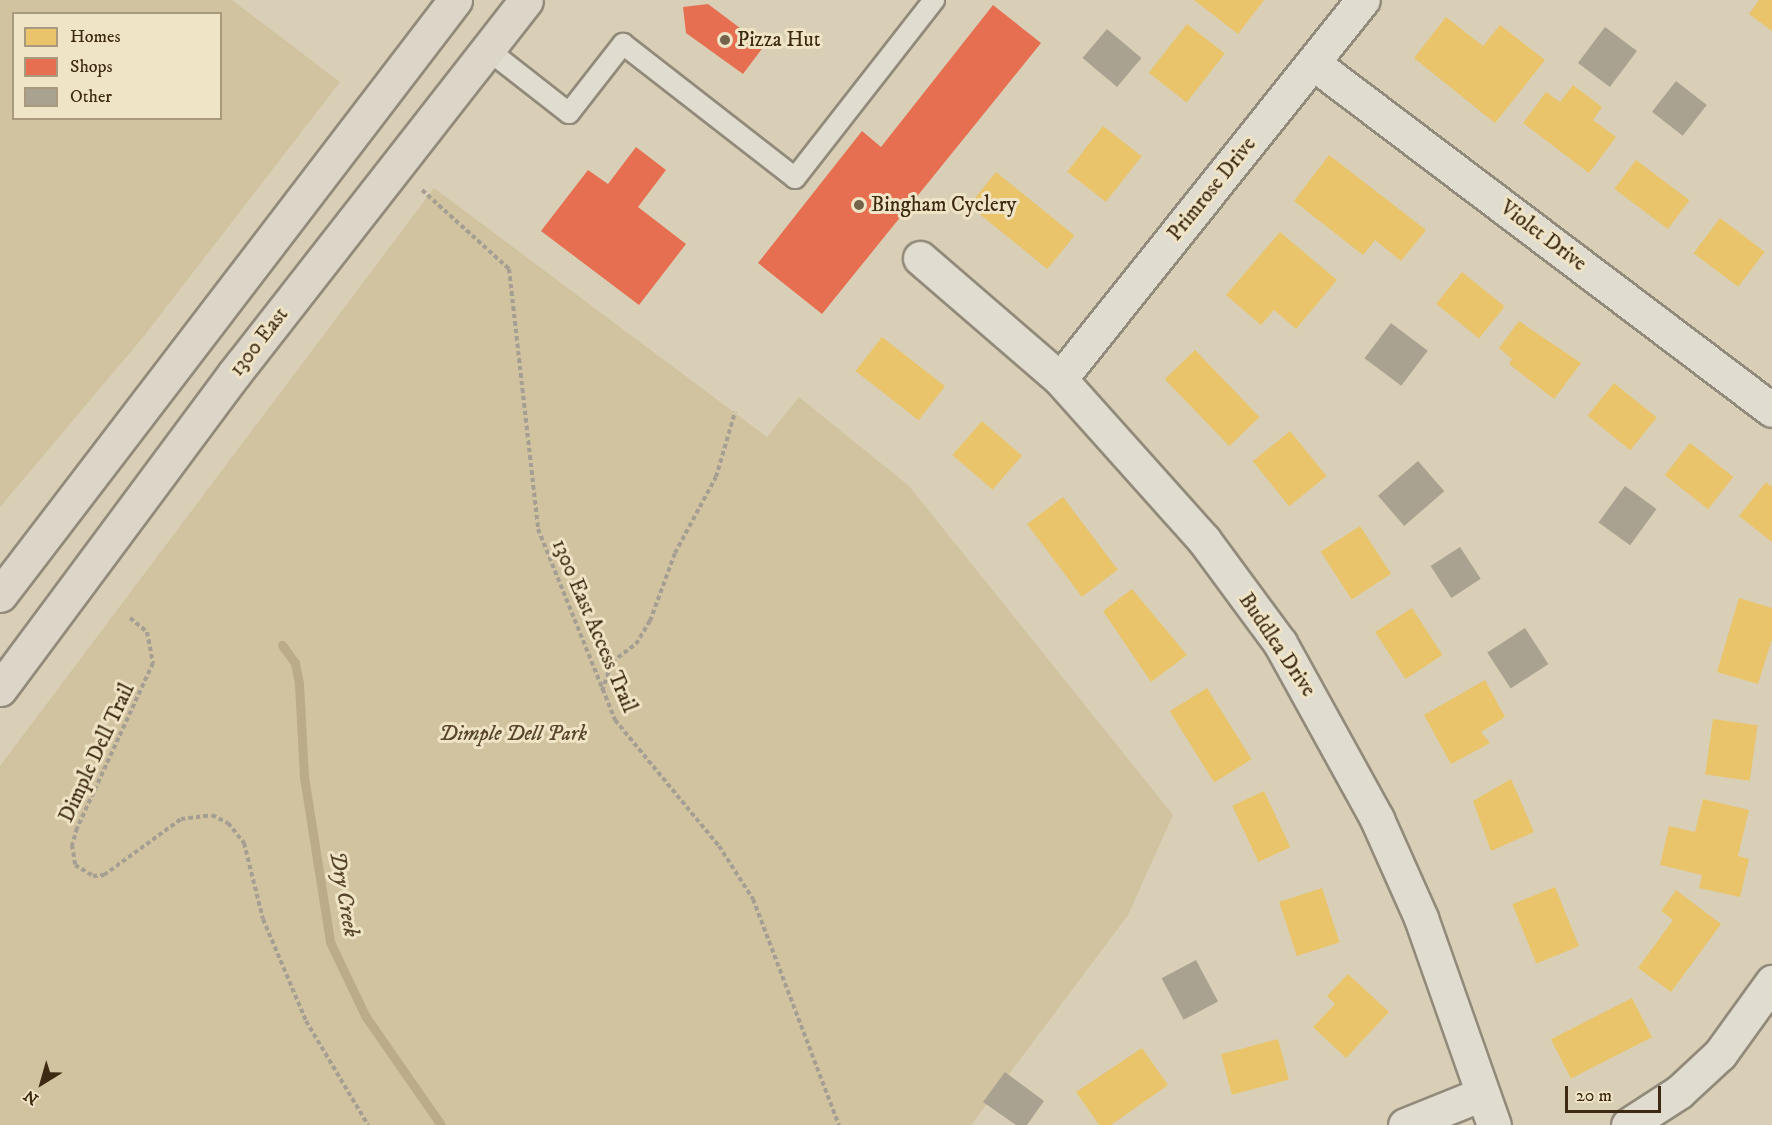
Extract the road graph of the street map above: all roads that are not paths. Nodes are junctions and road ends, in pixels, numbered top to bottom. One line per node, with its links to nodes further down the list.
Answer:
1 (455, 0): 10 (main road)
2 (526, 0): 5 (main road, 1300 East)
3 (934, 0): 5 (lane)
4 (1364, 0): 6 (street, Primrose Drive)
5 (487, 49): 11 (main road, 1300 East)
6 (1313, 63): 8 (street, Primrose Drive); 9 (street, Violet Drive)
7 (920, 258): 8 (street, Buddlea Drive)
8 (1060, 379): 13 (street, Buddlea Drive)
9 (1772, 410)
10 (0, 596)
11 (0, 689)
12 (1772, 982): 16 (street)
13 (1482, 1094): 14 (street); 15 (street, Buddlea Drive)
14 (1405, 1125)
15 (1494, 1125)
16 (1628, 1125)

